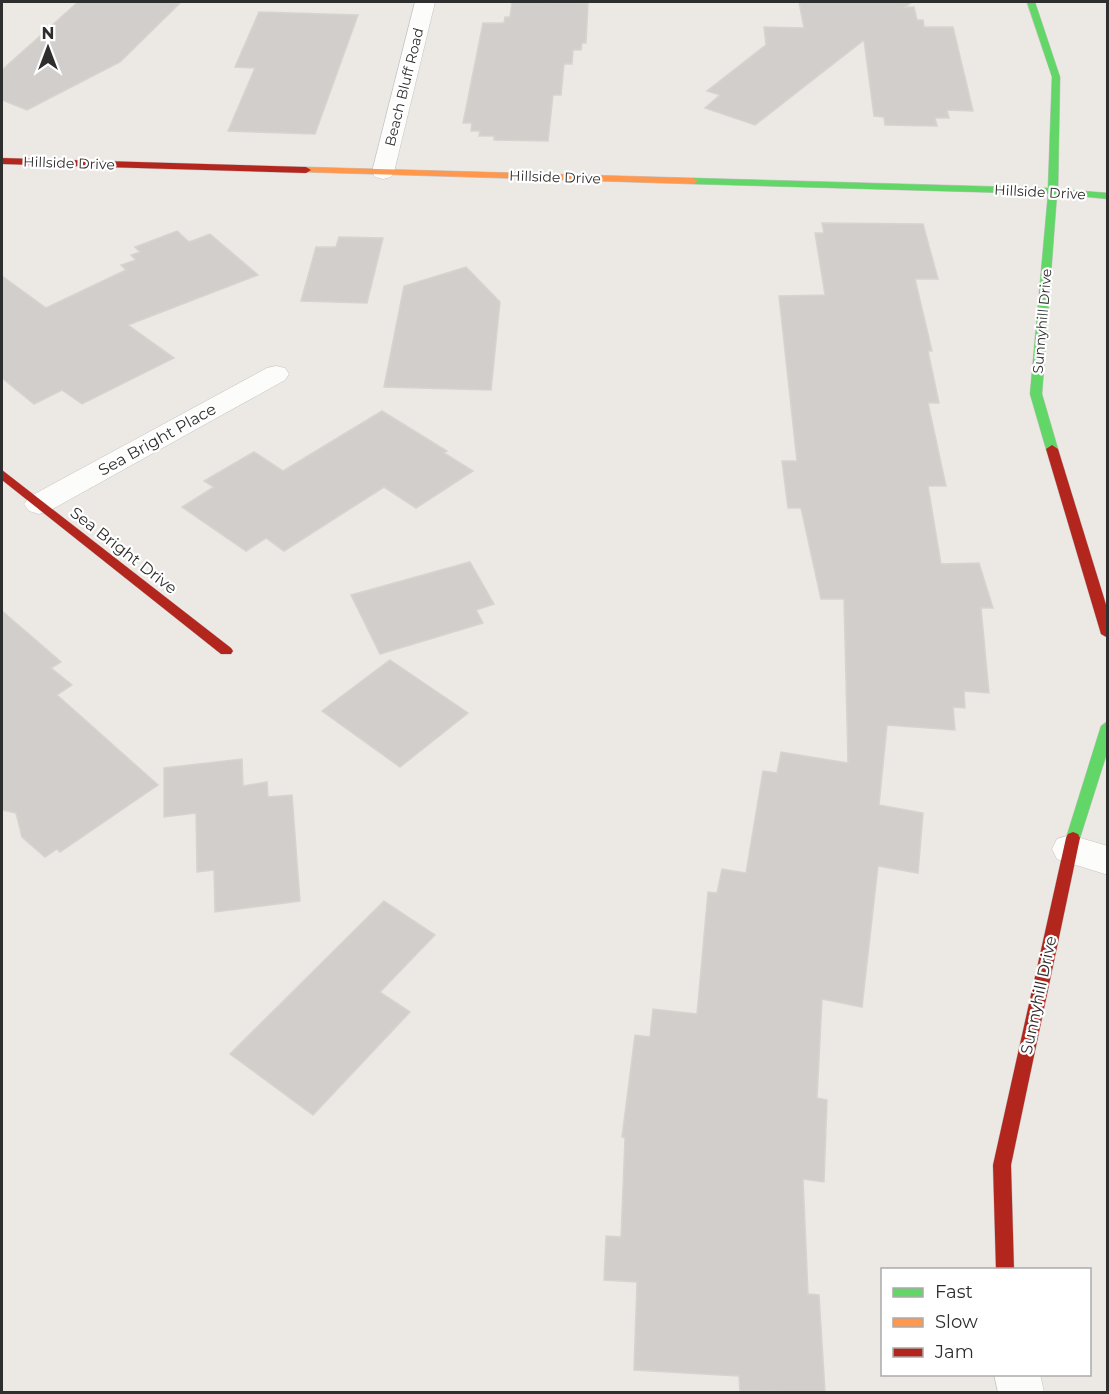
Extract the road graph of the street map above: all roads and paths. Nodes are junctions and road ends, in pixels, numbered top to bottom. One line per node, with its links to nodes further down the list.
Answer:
1 (425, 2): 4 (street, Beach Bluff Road)
2 (1031, 2): 5 (street, Sunnyhill Drive)
3 (2, 161): 4 (street, Hillside Drive)
4 (383, 172): 5 (street, Hillside Drive)
5 (1053, 191): 6 (street, Hillside Drive); 10 (street, Sunnyhill Drive)
6 (1107, 196)
7 (276, 374): 9 (street, Sea Bright Place)
8 (2, 474): 9 (street, Sea Bright Drive)
9 (39, 504): 11 (street, Sea Bright Drive)
10 (1107, 634)
11 (226, 651)
12 (1107, 726): 13 (street, Sunnyhill Drive)
13 (1070, 849): 14 (street); 15 (street, Sunnyhill Drive)
14 (1107, 861)
15 (1005, 1268)
16 (1017, 1376): 17 (street)
17 (1021, 1392)

